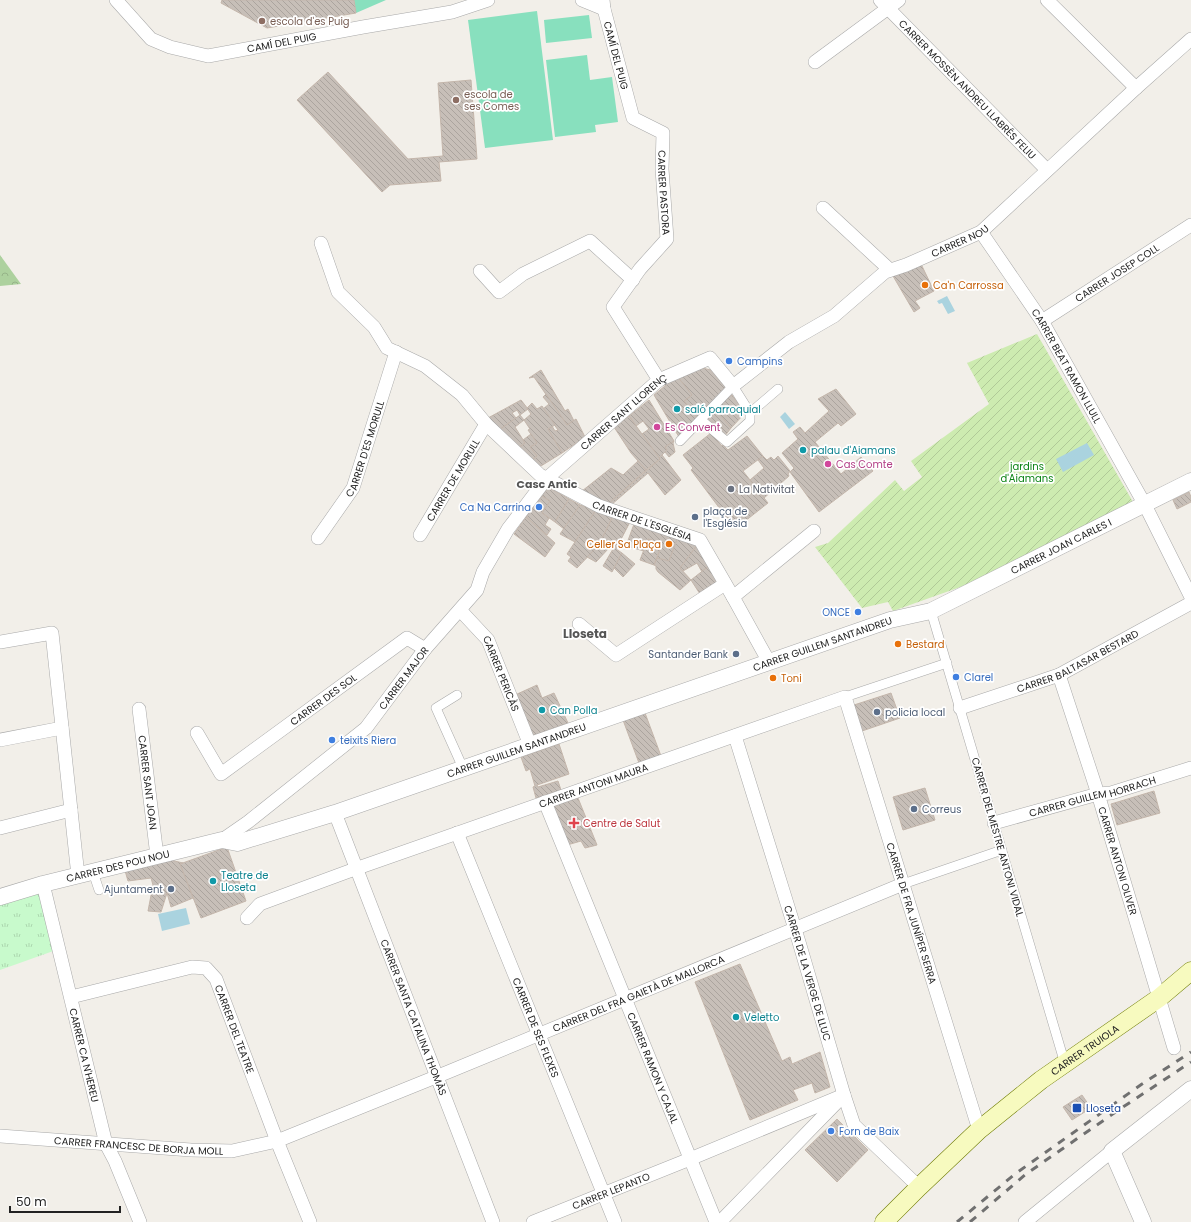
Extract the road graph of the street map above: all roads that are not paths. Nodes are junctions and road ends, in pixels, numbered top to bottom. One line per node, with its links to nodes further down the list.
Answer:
1 (116, 0): 2 (street, CAMÍ DEL PUIG)
2 (488, 0)
3 (582, 0): 6 (street)
4 (899, 0): 7 (street)
5 (1047, 0): 10 (street)
6 (604, 4): 11 (street, CAMÍ DEL PUIG)
7 (884, 4): 9 (street); 12 (street, CARRER MOSSÈN ANDREU LLABRÉS FELIU)
8 (1191, 39): 10 (street, CARRER NOU)
9 (815, 62)
10 (1136, 88): 12 (street, CARRER NOU)
11 (631, 111): 19 (street, CARRER PASTORA)
12 (1047, 170): 15 (street, CARRER NOU)
13 (823, 208): 17 (street)
14 (1191, 225): 20 (street, CARRER JOSEP COLL)
15 (981, 232): 17 (street, CARRER NOU); 20 (street, CARRER BEAT RAMON LLULL)
16 (321, 243): 21 (street)
17 (890, 270): 23 (street, CARRER NOU)
18 (480, 271): 19 (street)
19 (633, 280): 22 (street, CARRER PASTORA)
20 (1042, 321): 31 (street, CARRER BEAT RAMON LLULL)
21 (396, 352): 27 (street); 34 (street, CARRER D'ES MORULL)
22 (659, 380): 23 (street, CARRER SANT LLORENÇ); 29 (street, CARRER SANT LLORENÇ)
23 (733, 386): 25 (street); 26 (street)
24 (778, 389): 25 (street)
25 (750, 413): 26 (street)
26 (701, 420): 28 (street)
27 (486, 424): 29 (street); 33 (street, CARRER DE MORULL)
28 (680, 441)
29 (546, 479): 35 (street, CARRER DE L'ESGLÉSIA); 39 (street, CARRER MAJOR)
30 (1191, 481): 31 (street, CARRER JOAN CARLES I)
31 (1145, 505): 37 (street, CARRER BEAT RAMON LLULL); 40 (street, CARRER JOAN CARLES I)
32 (814, 532): 36 (street)
33 (420, 535)
34 (318, 538)
35 (725, 584): 36 (street, CARRER DE L'ESGLÉSIA); 41 (street)
36 (734, 597): 44 (street, CARRER DE L'ESGLÉSIA)
37 (1191, 597)
38 (1191, 603): 46 (street, CARRER BALTASAR BESTARD)
39 (460, 610): 43 (street, CARRER MAJOR); 55 (street, CARRER PERICÀS)
40 (931, 611): 44 (street, CARRER GUILLEM SANTANDREU); 45 (street, CARRER DEL MESTRE ANTONI VIDAL)
41 (579, 624)
42 (0, 642): 51 (street)
43 (425, 649): 52 (street, CARRER DES SOL); 65 (street, CARRER MAJOR)
44 (769, 662): 55 (street, CARRER GUILLEM SANTANDREU)
45 (947, 664): 48 (street, CARRER ANTONI MAURA); 49 (street, CARRER DEL MESTRE ANTONI VIDAL)
46 (1059, 675): 49 (street, CARRER BALTASAR BESTARD); 58 (street, CARRER ANTONI OLIVER)
47 (457, 695): 56 (street)
48 (845, 697): 53 (street, CARRER ANTONI MAURA); 72 (street, CARRER DE FRA JUNÍPER SERRA)
49 (960, 708): 62 (street, CARRER DEL MESTRE ANTONI VIDAL)
50 (140, 709): 67 (street, CARRER SANT JOAN)
51 (62, 728): 54 (street); 60 (street)
52 (197, 733)
53 (735, 736): 59 (street, CARRER ANTONI MAURA); 76 (street, CARRER DE LA VERGE DE LLUC)
54 (0, 740)
55 (530, 745): 56 (street, CARRER GUILLEM SANTANDREU)
56 (463, 768): 61 (street, CARRER GUILLEM SANTANDREU)
57 (1191, 768): 58 (street, CARRER GUILLEM HORRACH)
58 (1098, 794): 62 (street, CARRER GUILLEM HORRACH); 79 (street, CARRER ANTONI OLIVER)
59 (545, 802): 64 (street, CARRER ANTONI MAURA); 80 (street, CARRER RAMON Y CAJAL)
60 (71, 810): 63 (street); 70 (street)
61 (335, 813): 65 (street, CARRER GUILLEM SANTANDREU); 68 (street, CARRER SANTA CATALINA THOMÀS)
62 (994, 823): 66 (street, CARRER DEL MESTRE ANTONI VIDAL)
63 (0, 828)
64 (457, 833): 68 (street, CARRER ANTONI MAURA); 81 (street, CARRER DE SES FLEXES)
65 (229, 842): 67 (street, CARRER DES POU NOU)
66 (1002, 850): 72 (street, CARRER DEL FRA GAIETÀ DE MALLORCA); 83 (street, CARRER DEL MESTRE ANTONI VIDAL)
67 (157, 856): 69 (street, CARRER DES POU NOU)
68 (355, 868): 75 (street, CARRER ANTONI MAURA); 84 (street, CARRER SANTA CATALINA THOMÀS)
69 (93, 872): 70 (street, CARRER DES POU NOU); 73 (street)
70 (78, 876): 71 (street, CARRER DES POU NOU)
71 (43, 884): 74 (street, CARRER DES POU NOU); 78 (street, CARRER CA N'HEREU)
72 (903, 884): 76 (street, CARRER DEL FRA GAIETÀ DE MALLORCA); 87 (street, CARRER DE FRA JUNÍPER SERRA)
73 (98, 890)
74 (0, 897)
75 (247, 918)
76 (795, 928): 80 (street, CARRER DEL FRA GAIETÀ DE MALLORCA); 86 (street, CARRER DE LA VERGE DE LLUC)
77 (1191, 971): 79 (main road, CARRER TRUIOLA)
78 (71, 997): 89 (street, CARRER DEL TEATRE); 90 (street, CARRER CA N'HEREU)
79 (1159, 998): 82 (street, CARRER ANTONI OLIVER); 83 (main road, CARRER TRUIOLA)
80 (625, 999): 81 (street, CARRER DEL FRA GAIETÀ DE MALLORCA); 92 (street, CARRER RAMON Y CAJAL)
81 (539, 1034): 84 (street, CARRER DEL FRA GAIETÀ DE MALLORCA); 94 (street, CARRER DE SES FLEXES)
82 (1174, 1048)
83 (1065, 1064): 87 (main road, CARRER TRUIOLA)
84 (438, 1076): 89 (street, CARRER DEL FRA GAIETÀ DE MALLORCA); 98 (street, CARRER SANTA CATALINA THOMÀS)
85 (1191, 1089): 91 (street)
86 (844, 1095): 92 (street, CARRER LEPANTO); 93 (street, CARRER DE LA VERGE DE LLUC); 95 (street)
87 (979, 1130): 93 (main road, CARRER TRUIOLA)
88 (0, 1136): 90 (street, CARRER FRANCESC DE BORJA MOLL)
89 (277, 1141): 90 (street, CARRER FRANCESC DE BORJA MOLL); 97 (street, CARRER DEL TEATRE)
90 (106, 1144): 96 (street, CARRER CA N'HEREU)
91 (1112, 1151): 103 (street); 104 (street)
92 (690, 1159): 94 (street, CARRER LEPANTO); 101 (street, CARRER RAMON Y CAJAL)
93 (919, 1187): 102 (main road, CARRER TRUIOLA)
94 (604, 1194): 99 (street, CARRER LEPANTO); 100 (street, CARRER DE SES FLEXES)
95 (728, 1219)
96 (140, 1222)
97 (310, 1222)
98 (493, 1222)
99 (533, 1222)
100 (615, 1222)
101 (716, 1222)
102 (884, 1222)
103 (1025, 1222)
104 (1143, 1222)

